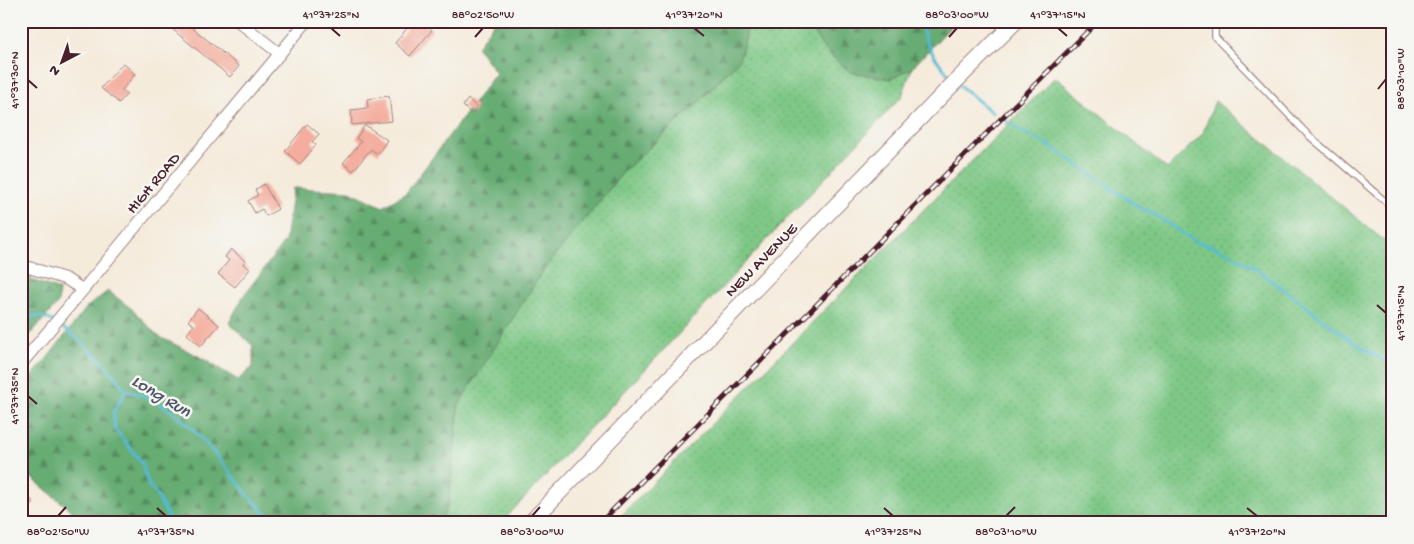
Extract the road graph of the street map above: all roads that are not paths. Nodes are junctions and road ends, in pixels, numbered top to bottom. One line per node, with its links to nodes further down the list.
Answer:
1 (238, 21): 5 (street)
2 (307, 21): 5 (street, HIGH ROAD)
3 (1016, 21): 10 (main road, NEW AVENUE)
4 (1215, 21): 6 (lane)
5 (280, 54): 8 (street, HIGH ROAD)
6 (1393, 208)
7 (21, 265): 8 (street)
8 (83, 290): 9 (street, HIGH ROAD)
9 (24, 362)
10 (530, 523)

